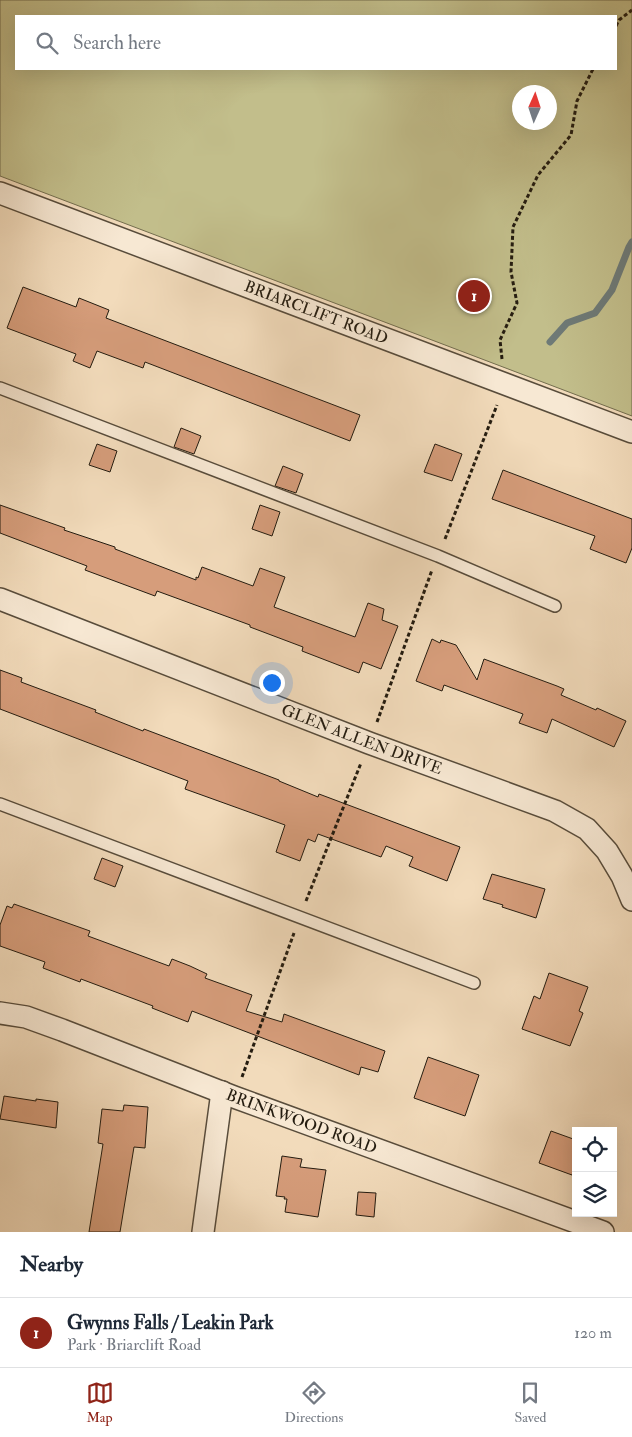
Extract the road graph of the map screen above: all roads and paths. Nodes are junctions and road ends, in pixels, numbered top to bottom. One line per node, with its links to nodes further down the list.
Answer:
1 (632, 10): 2 (path)
2 (617, 24)
3 (592, 70): 6 (path)
4 (0, 192): 6 (street, BRIARCLIFT ROAD)
5 (0, 388): 11 (lane)
6 (503, 392): 7 (street, BRIARCLIFT ROAD); 8 (path)
7 (632, 432)
8 (442, 546)
9 (433, 566): 12 (path)
10 (0, 599): 14 (street, GLEN ALLEN DRIVE)
11 (555, 606)
12 (379, 716)
13 (0, 804): 15 (lane)
14 (632, 900)
15 (474, 983)
16 (0, 1013): 17 (street, BRINKWOOD ROAD)
17 (222, 1092): 18 (street); 19 (street, BRINKWOOD ROAD)
18 (203, 1232)
19 (603, 1232)

